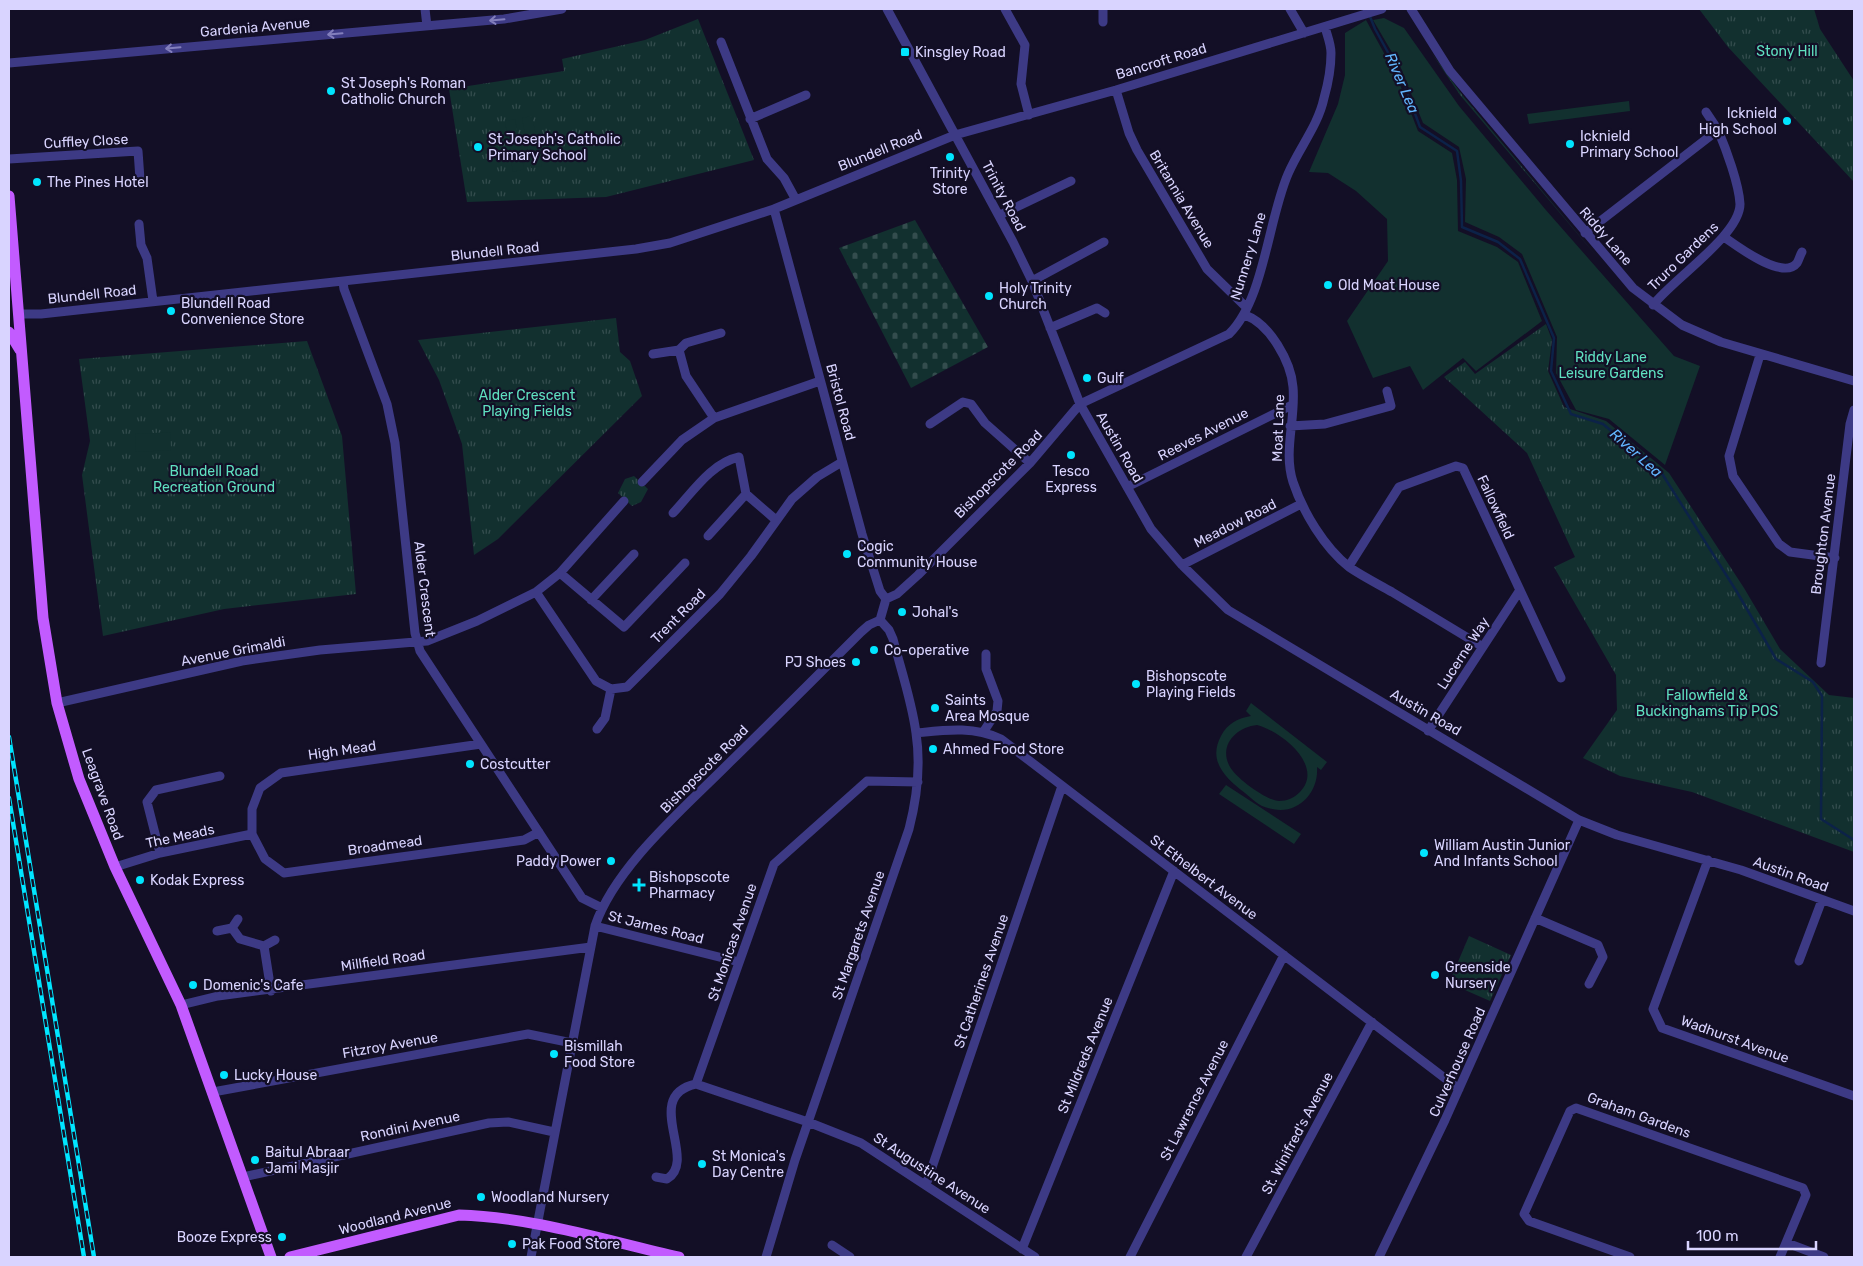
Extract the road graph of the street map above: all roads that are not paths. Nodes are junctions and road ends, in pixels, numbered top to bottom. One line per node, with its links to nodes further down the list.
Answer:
1 (425, 9): 10 (street)
2 (562, 9): 10 (street, Gardenia Avenue, one-way to 10)
3 (887, 9): 21 (street, Trinity Road)
4 (1005, 9): 18 (street)
5 (1103, 9): 9 (street)
6 (1290, 9): 12 (street)
7 (1411, 9): 30 (street, Riddy Lane)
8 (1374, 11): 11 (street, Bancroft Road)
9 (1103, 22)
10 (427, 26): 14 (street, Gardenia Avenue, one-way to 14)
11 (1326, 27): 12 (street, Bancroft Road); 38 (street, Nunnery Lane)
12 (1304, 33): 15 (street, Bancroft Road)
13 (721, 42): 19 (street)
14 (9, 63)
15 (1116, 90): 18 (street, Bancroft Road); 38 (street, Britannia Avenue)
16 (806, 95): 19 (street)
17 (1706, 112): 20 (street, Truro Gardens)
18 (1029, 115): 21 (street, Bancroft Road)
19 (750, 119): 26 (street)
20 (1718, 130): 30 (street); 31 (street, Truro Gardens)
21 (955, 135): 26 (street, Blundell Road); 28 (street, Trinity Road)
22 (9, 159): 23 (street, Cuffley Close)
23 (140, 179)
24 (1071, 181): 28 (street)
25 (9, 196): 40 (main road, Leagrave Road)
26 (796, 200): 27 (street, Blundell Road)
27 (774, 210): 35 (street, Blundell Road); 48 (street, Bristol Road)
28 (1000, 216): 34 (street, Trinity Road)
29 (139, 224): 36 (street)
30 (1585, 233): 37 (street, Riddy Lane)
31 (1724, 238): 33 (street); 37 (street, Truro Gardens)
32 (1104, 242): 34 (street)
33 (1802, 252)
34 (1032, 281): 41 (street, Trinity Road)
35 (344, 282): 36 (street, Blundell Road); 78 (street, Alder Crescent)
36 (153, 302): 40 (street, Blundell Road)
37 (1653, 305): 47 (street, Riddy Lane)
38 (1246, 311): 51 (street, Nunnery Lane); 52 (street, Moat Lane)
39 (1105, 313): 41 (street)
40 (14, 314): 45 (main road, Leagrave Road)
41 (1050, 328): 51 (street, Trinity Road)
42 (9, 332): 45 (main road)
43 (721, 333): 44 (street)
44 (679, 350): 46 (street); 54 (street)
45 (22, 353): 84 (main road, Leagrave Road)
46 (653, 354)
47 (1760, 355): 49 (street, Riddy Lane); 68 (street)
48 (820, 381): 54 (street); 57 (street, Bristol Road)
49 (1854, 382)
50 (1387, 391): 56 (street)
51 (1080, 404): 58 (street, Bishopscote Road); 60 (street, Austin Road)
52 (1292, 405): 56 (street, Moat Lane); 60 (street, Reeves Avenue)
53 (1854, 410): 68 (street, Broughton Avenue)
54 (714, 418): 59 (street)
55 (930, 424): 58 (street)
56 (1290, 426): 63 (street, Moat Lane)
57 (842, 462): 65 (street, Trent Road); 76 (street, Bristol Road)
58 (1030, 463): 76 (street, Bishopscote Road)
59 (642, 482)
60 (1127, 487): 70 (street, Austin Road)
61 (746, 494): 64 (street); 65 (street); 66 (street)
62 (624, 501): 72 (street, Avenue Grimaldi)
63 (1301, 504): 70 (street, Meadow Road); 71 (street, Moat Lane)
64 (673, 513)
65 (776, 520): 83 (street, Trent Road)
66 (708, 536)
67 (634, 554): 75 (street)
68 (1835, 558): 81 (street, Broughton Avenue)
69 (685, 563): 75 (street)
70 (1182, 566): 87 (street, Austin Road)
71 (1349, 566): 73 (street, Fallowfield); 79 (street, Moat Lane)
72 (560, 573): 74 (street, Avenue Grimaldi); 75 (street)
73 (1520, 590): 79 (street, Lucerne Way); 82 (street, Fallowfield)
74 (536, 592): 78 (street, Avenue Grimaldi); 83 (street)
75 (591, 600)
76 (886, 600): 77 (street)
77 (880, 620): 88 (street, St Margarets Avenue); 101 (street, Bishopscote Road)
78 (416, 642): 84 (street, Avenue Grimaldi); 89 (street, Alder Crescent)
79 (1483, 647): 87 (street, Lucerne Way)
80 (986, 654): 86 (street)
81 (1821, 663)
82 (1562, 678)
83 (611, 689): 85 (street)
84 (57, 703): 98 (main road, Leagrave Road)
85 (596, 729)
86 (984, 731): 88 (street, St Ethelbert Avenue); 92 (street, St Ethelbert Avenue)
87 (1428, 731): 93 (street, Austin Road)
88 (916, 733): 91 (street, St Margarets Avenue)
89 (481, 744): 94 (street, Alder Crescent); 95 (street, High Mead)
90 (220, 776): 96 (street)
91 (918, 782): 113 (street, St Monicas Avenue); 123 (street, St Margarets Avenue)
92 (1062, 786): 99 (street, St Ethelbert Avenue); 127 (street, St Catherines Avenue)
93 (1579, 820): 97 (street, Austin Road); 103 (street, Culverhouse Road)
94 (539, 832): 95 (street, Broadmead); 101 (street, Alder Crescent)
95 (252, 834): 96 (street, The Meads)
96 (160, 853): 98 (street, The Meads)
97 (1708, 860): 100 (street, Austin Road); 122 (street, Wadhurst Avenue)
98 (115, 867): 116 (main road, Leagrave Road)
99 (1174, 871): 111 (street, St Ethelbert Avenue); 131 (street, St Mildreds Avenue)
100 (1822, 900): 102 (street, Austin Road); 112 (street)
101 (602, 908): 105 (street, Bishopscote Road)
102 (1854, 911)
103 (1536, 918): 114 (street); 120 (street, Culverhouse Road)
104 (238, 919): 106 (street)
105 (595, 926): 110 (street, Bishopscote Road); 113 (street, St James Road)
106 (232, 928): 107 (street); 109 (street)
107 (217, 932)
108 (275, 940): 109 (street)
109 (264, 946): 115 (street)
110 (591, 947): 115 (street, Millfield Road); 118 (street, Bishopscote Road)
111 (1284, 955): 117 (street, St Ethelbert Avenue); 139 (street, St Lawrence Avenue)
112 (1799, 961)
113 (739, 962): 119 (street, St Monicas Avenue)
114 (1589, 984)
115 (271, 991): 116 (street, Millfield Road)
116 (181, 1005): 121 (main road, Leagrave Road)
117 (1372, 1022): 120 (street, St Ethelbert Avenue); 140 (street, St. Winifred's Avenue)
118 (572, 1043): 121 (street, Fitzroy Avenue); 124 (street, Bishopscote Road)
119 (696, 1084): 123 (street); 126 (street)
120 (1459, 1089): 141 (street, Culverhouse Road)
121 (213, 1092): 125 (main road, Leagrave Road)
122 (1854, 1096)
123 (808, 1122): 127 (street, St Augustine Avenue); 136 (street, St Margarets Avenue)
124 (554, 1132): 125 (street, Rondini Avenue); 128 (street, Bishopscote Road)
125 (243, 1177): 132 (main road, Leagrave Road)
126 (656, 1177)
127 (926, 1185): 131 (street, St Augustine Avenue)
128 (537, 1225): 133 (main road, Woodland Avenue); 134 (street, Bishopscote Road); 135 (main road, Woodland Avenue)
129 (1786, 1243): 142 (street, Graham Gardens); 143 (street, Graham Gardens); 144 (street)
130 (832, 1245): 137 (street)
131 (1022, 1248): 138 (street, St Augustine Avenue)
132 (270, 1257)
133 (290, 1257)
134 (531, 1257)
135 (679, 1257)
136 (766, 1257)
137 (850, 1257)
138 (1035, 1257)
139 (1130, 1257)
140 (1246, 1257)
141 (1379, 1257)
142 (1630, 1257)
143 (1780, 1257)
144 (1824, 1257)

